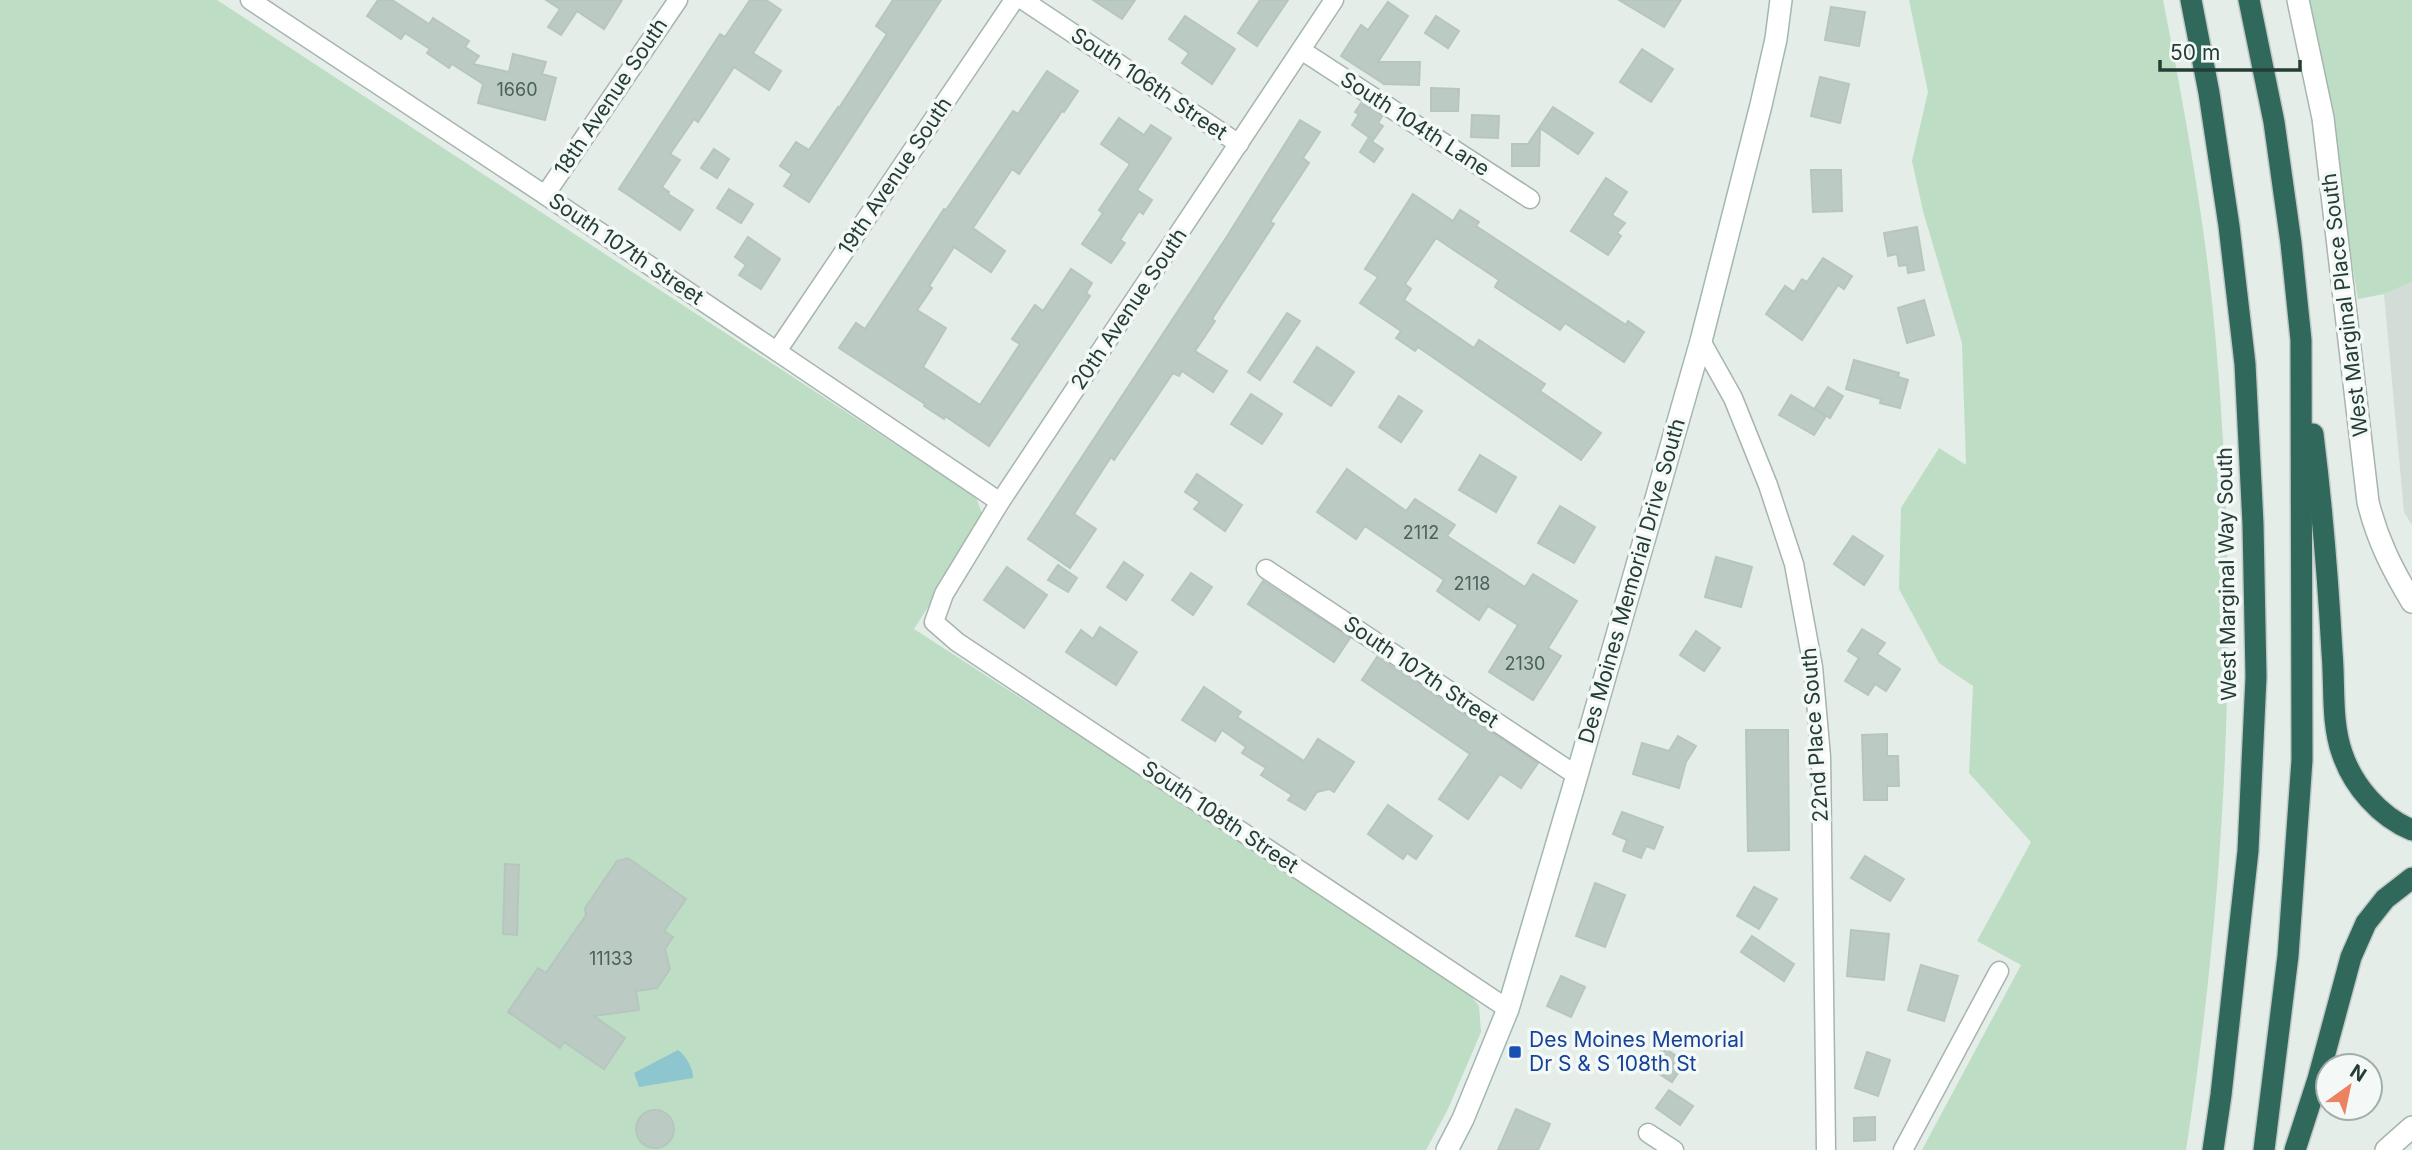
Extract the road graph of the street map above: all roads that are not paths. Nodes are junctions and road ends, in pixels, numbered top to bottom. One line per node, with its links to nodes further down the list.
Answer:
1 (250, 0): 12 (street, South 107th Street)
2 (678, 0): 12 (street, 18th Avenue South)
3 (1014, 0): 16 (street, 19th Avenue South)
4 (1023, 0): 11 (street, South 106th Street)
5 (1334, 0): 10 (street, 20th Avenue South)
6 (1781, 0): 15 (main road, Des Moines Memorial Drive South)
7 (2191, 0): 32 (highway, West Marginal Way South)
8 (2249, 0): 14 (highway)
9 (2298, 0): 19 (main road, West Marginal Place South)
10 (1301, 50): 11 (street, 20th Avenue South); 13 (street, South 104th Lane)
11 (1239, 144): 17 (street, 20th Avenue South)
12 (545, 195): 16 (street, South 107th Street)
13 (1530, 199)
14 (2301, 340): 22 (highway); 33 (highway)
15 (1701, 341): 21 (main road, Des Moines Memorial Drive South); 30 (street, 22nd Place South)
16 (777, 351): 17 (street, South 107th Street)
17 (1000, 502): 20 (street, 20th Avenue South)
18 (1266, 569): 21 (street, South 107th Street)
19 (2412, 602)
20 (934, 622): 25 (street, South 108th Street)
21 (1576, 775): 25 (main road, Des Moines Memorial Drive South)
22 (2412, 830)
23 (2412, 878): 34 (highway)
24 (1999, 971): 31 (street)
25 (1508, 1009): 28 (main road, Des Moines Memorial Drive South)
26 (2412, 1127): 35 (main road)
27 (1648, 1133): 29 (street)
28 (1447, 1150)
29 (1674, 1150)
30 (1826, 1150)
31 (1903, 1150)
32 (2213, 1150)
33 (2264, 1150)
34 (2295, 1150)
35 (2386, 1150)

